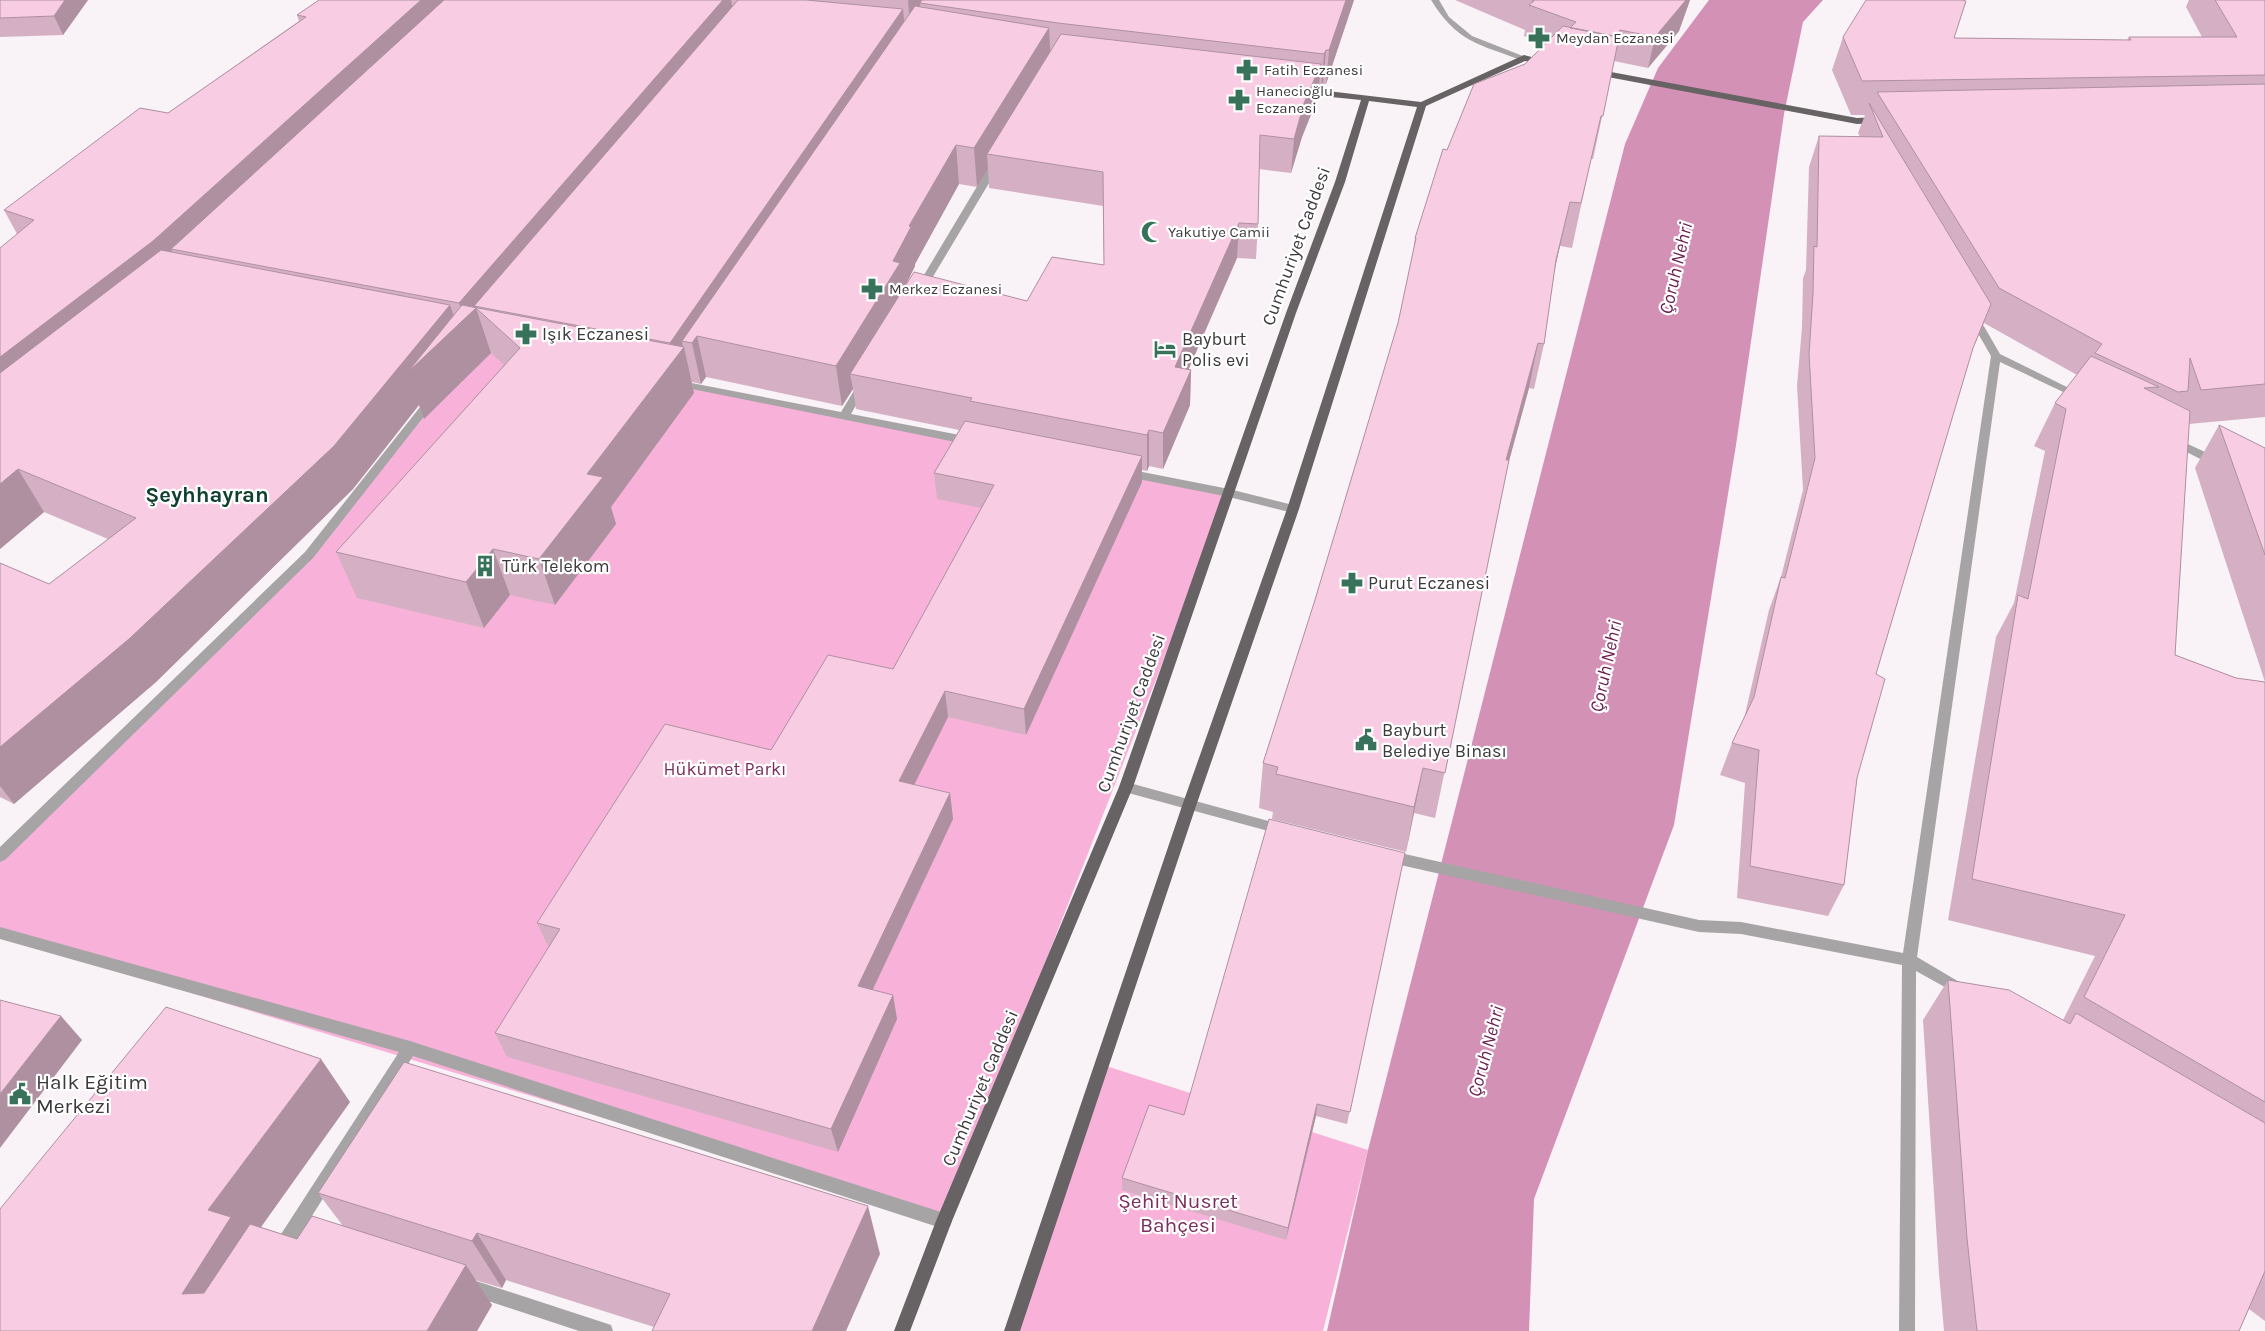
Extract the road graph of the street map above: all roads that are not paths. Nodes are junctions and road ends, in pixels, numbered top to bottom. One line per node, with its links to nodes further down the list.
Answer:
1 (1435, 0): 2 (street)
2 (1524, 58): 3 (main road); 7 (main road)
3 (1551, 63)
4 (1588, 71): 9 (main road)
5 (1297, 90): 6 (main road)
6 (1366, 97): 7 (main road); 24 (main road, Cumhuriyet Caddesi)
7 (1422, 105): 25 (main road)
8 (1886, 120): 9 (main road)
9 (1857, 121): 10 (street)
10 (1867, 138)
11 (999, 158): 12 (street)
12 (913, 302)
13 (1966, 305): 14 (street)
14 (1996, 356): 18 (street); 32 (street)
15 (869, 375): 19 (street)
16 (663, 380): 19 (street)
17 (438, 392): 30 (street)
18 (2092, 402)
19 (844, 416): 21 (street)
20 (2161, 435): 22 (street)
21 (979, 443)
22 (2230, 469)
23 (1114, 470): 24 (street)
24 (1229, 493): 25 (street); 26 (main road, Cumhuriyet Caddesi)
25 (1293, 510): 27 (main road)
26 (1126, 787): 27 (street); 35 (main road, Cumhuriyet Caddesi)
27 (1189, 806): 28 (street); 42 (main road)
28 (1292, 832)
29 (1377, 853): 32 (street)
30 (0, 856)
31 (0, 933): 34 (street)
32 (1909, 960): 33 (street); 43 (street)
33 (1977, 1000)
34 (410, 1048): 35 (street); 36 (street)
35 (944, 1221): 41 (main road, Cumhuriyet Caddesi)
36 (293, 1230): 37 (street); 38 (street)
37 (312, 1237)
38 (272, 1264)
39 (454, 1282): 40 (street)
40 (605, 1331)
41 (902, 1331)
42 (1012, 1331)
43 (1907, 1331)

